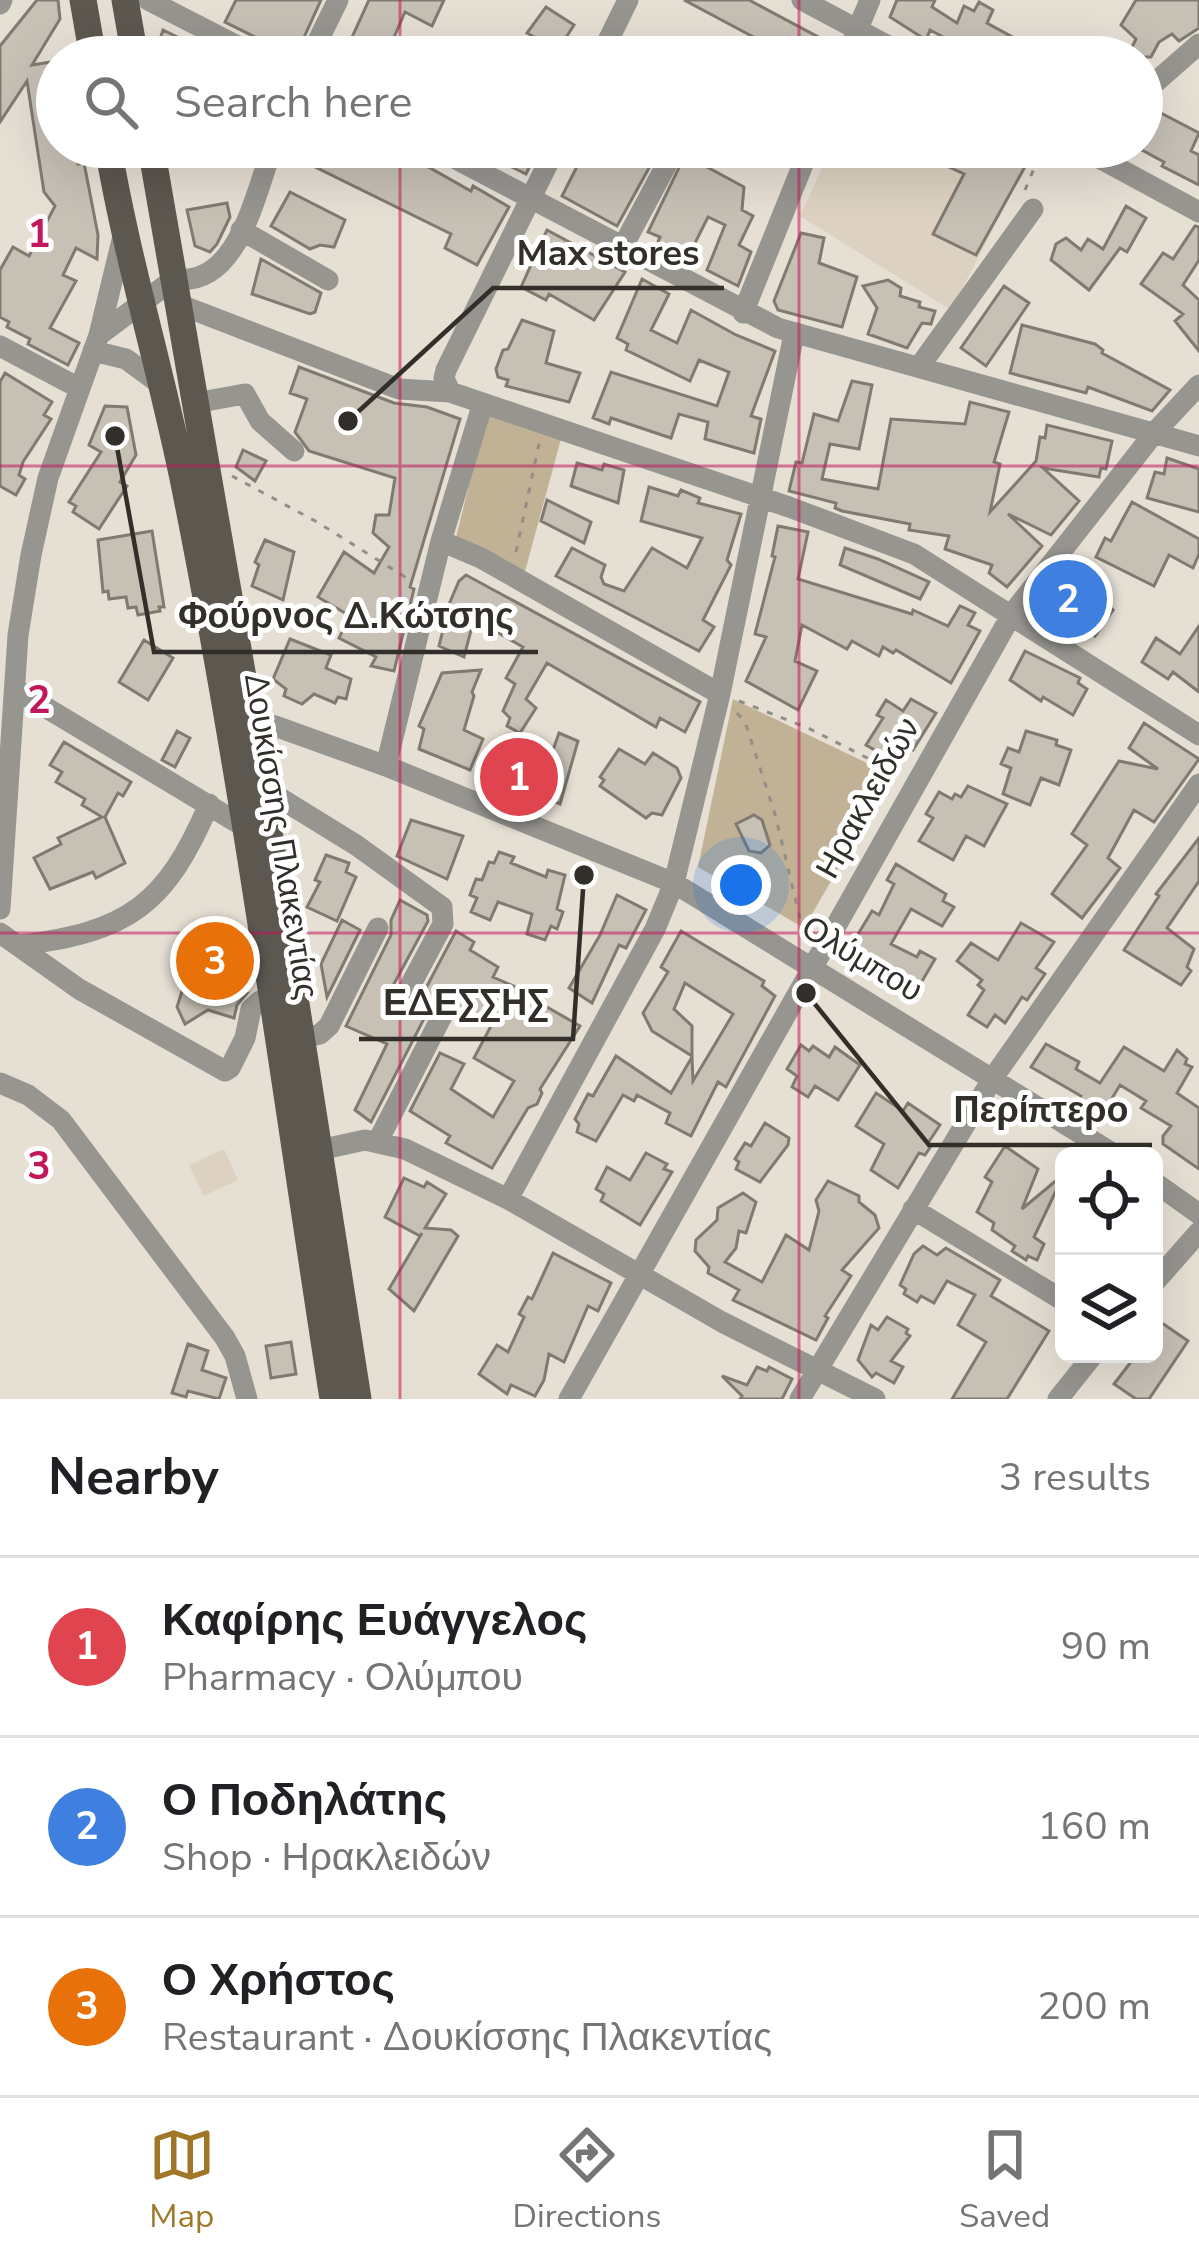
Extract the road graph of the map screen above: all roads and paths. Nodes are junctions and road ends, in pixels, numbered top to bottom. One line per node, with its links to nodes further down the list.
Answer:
1 (83, 0): 9 (main road)
2 (125, 0): 10 (main road)
3 (148, 0): 11 (street)
4 (338, 0): 12 (street)
5 (628, 0): 13 (street)
6 (802, 0): 8 (street)
7 (870, 0): 8 (street)
8 (857, 29): 14 (street); 15 (street)
9 (89, 36)
10 (131, 36)
11 (218, 36)
12 (320, 36)
13 (610, 36)
14 (854, 36)
15 (870, 36)
16 (1199, 44): 17 (street)
17 (1163, 76)
18 (112, 168): 30 (main road, Δουκίσσης Πλακεντίας)
19 (155, 168): 33 (main road, Δουκίσσης Πλακεντίας)
20 (265, 168): 29 (street)
21 (473, 168): 26 (street)
22 (546, 168): 26 (street)
23 (665, 168): 31 (street)
24 (802, 168): 35 (street)
25 (1118, 168): 28 (street)
26 (531, 198): 31 (street); 43 (street)
27 (1033, 209): 39 (street)
28 (1199, 212)
29 (241, 230): 32 (street); 33 (street)
30 (124, 236): 34 (main road, Δουκίσσης Πλακεντίας); 37 (street)
31 (622, 248): 35 (street)
32 (328, 280)
33 (176, 291): 34 (street); 43 (street); 44 (main road, Δουκίσσης Πλακεντίας)
34 (140, 303): 37 (street); 40 (main road, Δουκίσσης Πλακεντίας)
35 (743, 313): 36 (street)
36 (794, 334): 39 (street); 51 (street)
37 (96, 343): 40 (street); 42 (street)
38 (0, 346): 42 (street)
39 (919, 367): 47 (street)
40 (160, 384): 59 (main road, Δουκίσσης Πλακεντίας)
41 (1199, 385): 47 (street, Ηρακλειδών)
42 (79, 388): 56 (street)
43 (448, 390): 45 (street)
44 (195, 403): 49 (street); 50 (main road, Δουκίσσης Πλακεντίας)
45 (482, 406): 46 (street); 52 (street)
46 (543, 425): 51 (street); 53 (path)
47 (1155, 432): 48 (street); 55 (street, Ηρακλειδών)
48 (1199, 446)
49 (294, 452)
50 (210, 488): 54 (path); 59 (main road, Δουκίσσης Πλακεντίας)
51 (758, 497): 55 (street); 58 (street)
52 (441, 542): 53 (street); 54 (street)
53 (511, 577): 58 (street)
54 (430, 593): 61 (street)
55 (1012, 614): 60 (street); 62 (street, Ηρακλειδών)
56 (9, 631): 57 (street)
57 (15, 689): 65 (street); 68 (street)
58 (720, 694): 62 (path); 67 (street); 72 (path)
59 (238, 718): 61 (street, Ολύμπου); 64 (main road, Δουκίσσης Πλακεντίας); 66 (main road, Δουκίσσης Πλακεντίας)
60 (1199, 735)
61 (386, 766): 67 (street, Ολύμπου)
62 (914, 782): 72 (street, Ηρακλειδών)
63 (1199, 784): 77 (street)
64 (262, 787): 73 (street); 76 (main road, Δουκίσσης Πλακεντίας)
65 (209, 805): 66 (street); 71 (street)
66 (243, 826): 74 (main road, Δουκίσσης Πλακεντίας)
67 (674, 883): 72 (street, Ολύμπου); 83 (street)
68 (0, 909)
69 (378, 928): 76 (street)
70 (0, 933): 71 (street)
71 (20, 945): 74 (street)
72 (812, 967): 77 (street, Ολύμπου); 88 (street, Ηρακλειδών)
73 (404, 999)
74 (272, 1006): 93 (main road, Δουκίσσης Πλακεντίας)
75 (442, 1016): 79 (street)
76 (302, 1038): 81 (main road, Δουκίσσης Πλακεντίας)
77 (993, 1078): 80 (street, Ολύμπου); 84 (street)
78 (0, 1083): 92 (street)
79 (378, 1141): 81 (street); 83 (street)
80 (1103, 1147)
81 (319, 1150): 94 (main road, Δουκίσσης Πλακεντίας)
82 (1163, 1188): 85 (street)
83 (508, 1199): 88 (street)
84 (913, 1209): 89 (street); 91 (street)
85 (1199, 1214)
86 (1199, 1232): 87 (street)
87 (1163, 1272)
88 (637, 1274): 91 (street); 95 (street, Ηρακλειδών)
89 (1055, 1296)
90 (1087, 1363): 98 (street)
91 (816, 1368): 96 (street); 97 (street)
92 (247, 1399)
93 (333, 1399)
94 (358, 1399)
95 (568, 1399)
96 (800, 1399)
97 (875, 1399)
98 (1058, 1399)

